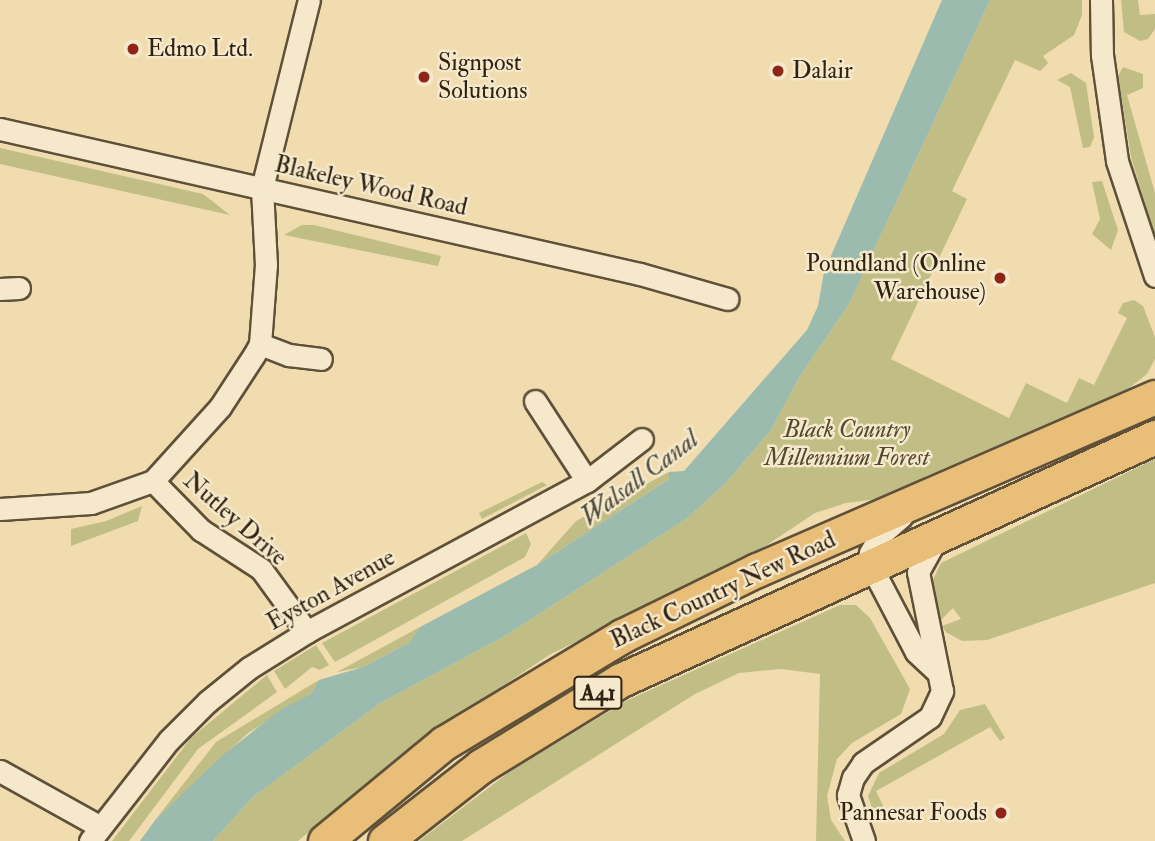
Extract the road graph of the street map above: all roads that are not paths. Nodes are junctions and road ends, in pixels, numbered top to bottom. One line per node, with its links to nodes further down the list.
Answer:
1 (309, 0): 4 (street)
2 (1101, 0): 5 (street)
3 (0, 129): 4 (street, Blakeley Wood Road)
4 (262, 188): 6 (street, Blakeley Wood Road); 7 (street)
5 (1155, 276)
6 (728, 299)
7 (260, 344): 8 (street); 13 (street)
8 (321, 359)
9 (1155, 397): 15 (highway, Black Country New Road / A41)
10 (536, 401): 14 (street)
11 (1155, 437): 17 (highway, Black Country New Road / A41)
12 (642, 439): 14 (street, Eyston Avenue)
13 (153, 481): 16 (street); 21 (street, Nutley Drive)
14 (587, 481): 21 (street, Eyston Avenue)
15 (933, 495): 18 (street); 25 (highway, Black Country New Road / A41)
16 (0, 509)
17 (941, 533): 18 (highway, Black Country New Road / A41); 22 (street)
18 (872, 566): 19 (highway, Black Country New Road / A41); 20 (street)
19 (834, 583): 20 (street); 26 (highway, Black Country New Road / A41)
20 (892, 610): 22 (street)
21 (307, 632): 24 (street, Eyston Avenue)
22 (935, 670): 27 (street)
23 (0, 771): 24 (street)
24 (94, 833)
25 (325, 841)
26 (385, 841)
27 (864, 841)

